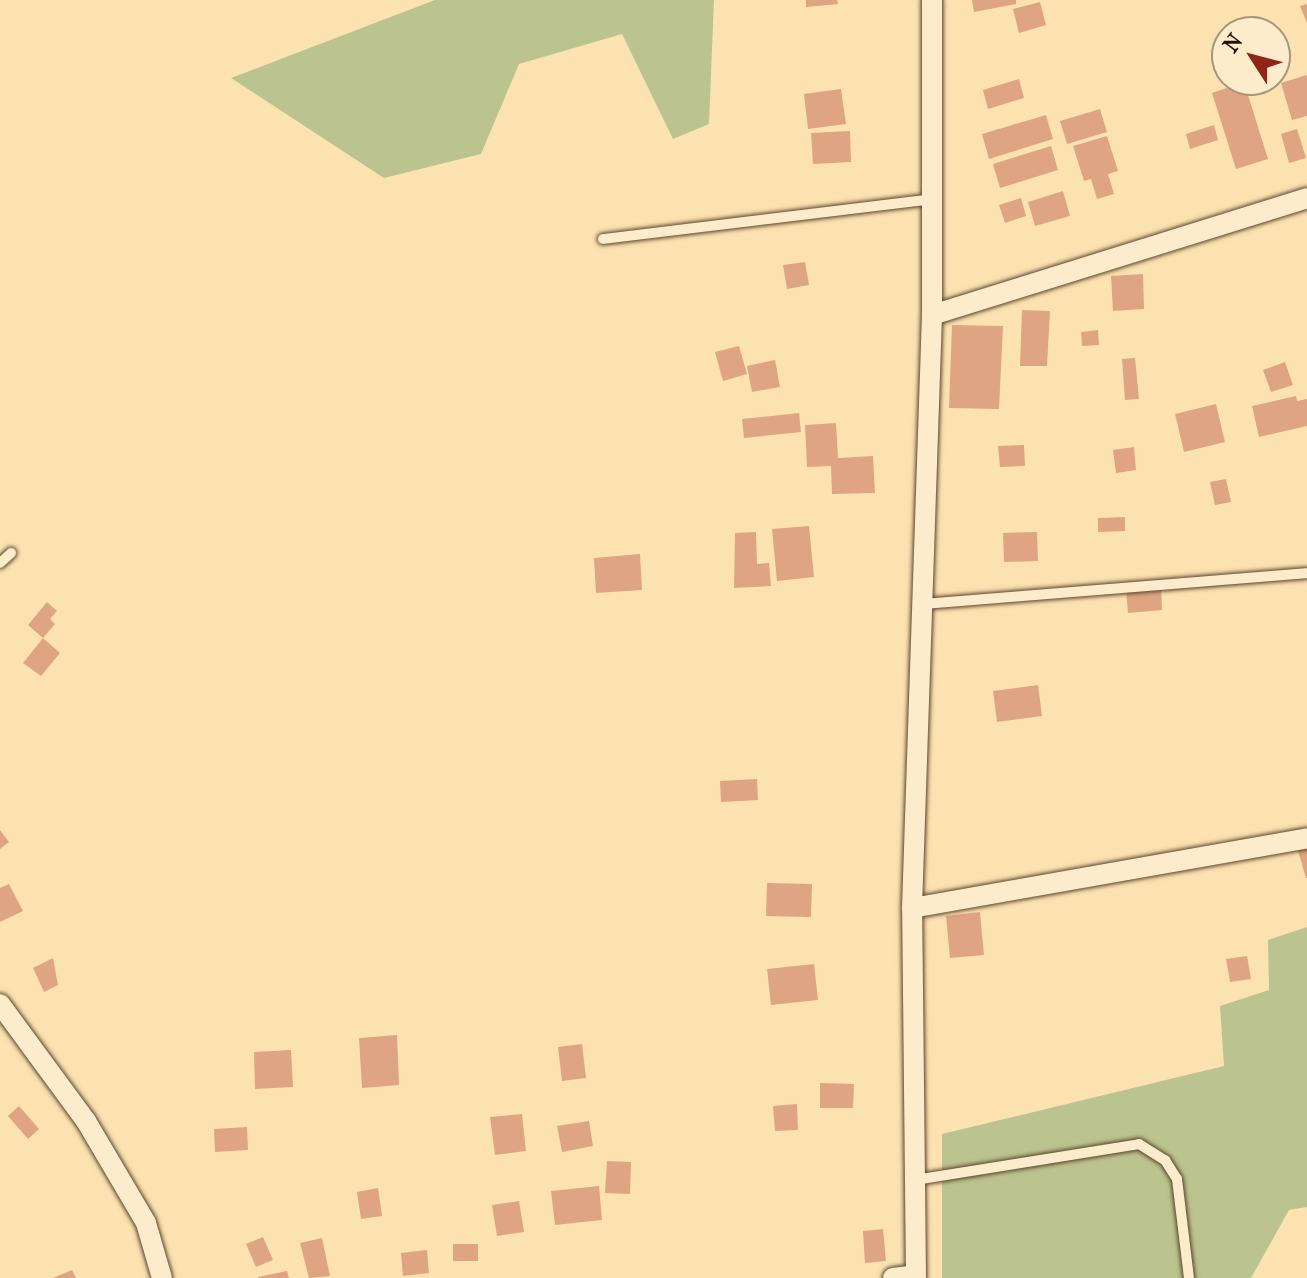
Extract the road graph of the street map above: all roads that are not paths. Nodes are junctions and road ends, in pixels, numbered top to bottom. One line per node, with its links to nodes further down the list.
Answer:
1 (932, 0): 3 (street)
2 (1307, 198): 5 (street)
3 (933, 199): 4 (lane); 5 (street)
4 (603, 239)
5 (932, 315): 9 (street)
6 (11, 553): 7 (lane)
7 (0, 563)
8 (1307, 573): 9 (lane)
9 (920, 604): 11 (street)
10 (1307, 838): 11 (street)
11 (912, 908): 13 (street)
12 (0, 1004): 15 (street)
13 (915, 1180): 14 (street); 17 (lane)
14 (916, 1277): 16 (street)
15 (162, 1278)
16 (893, 1278)
17 (1189, 1278)

